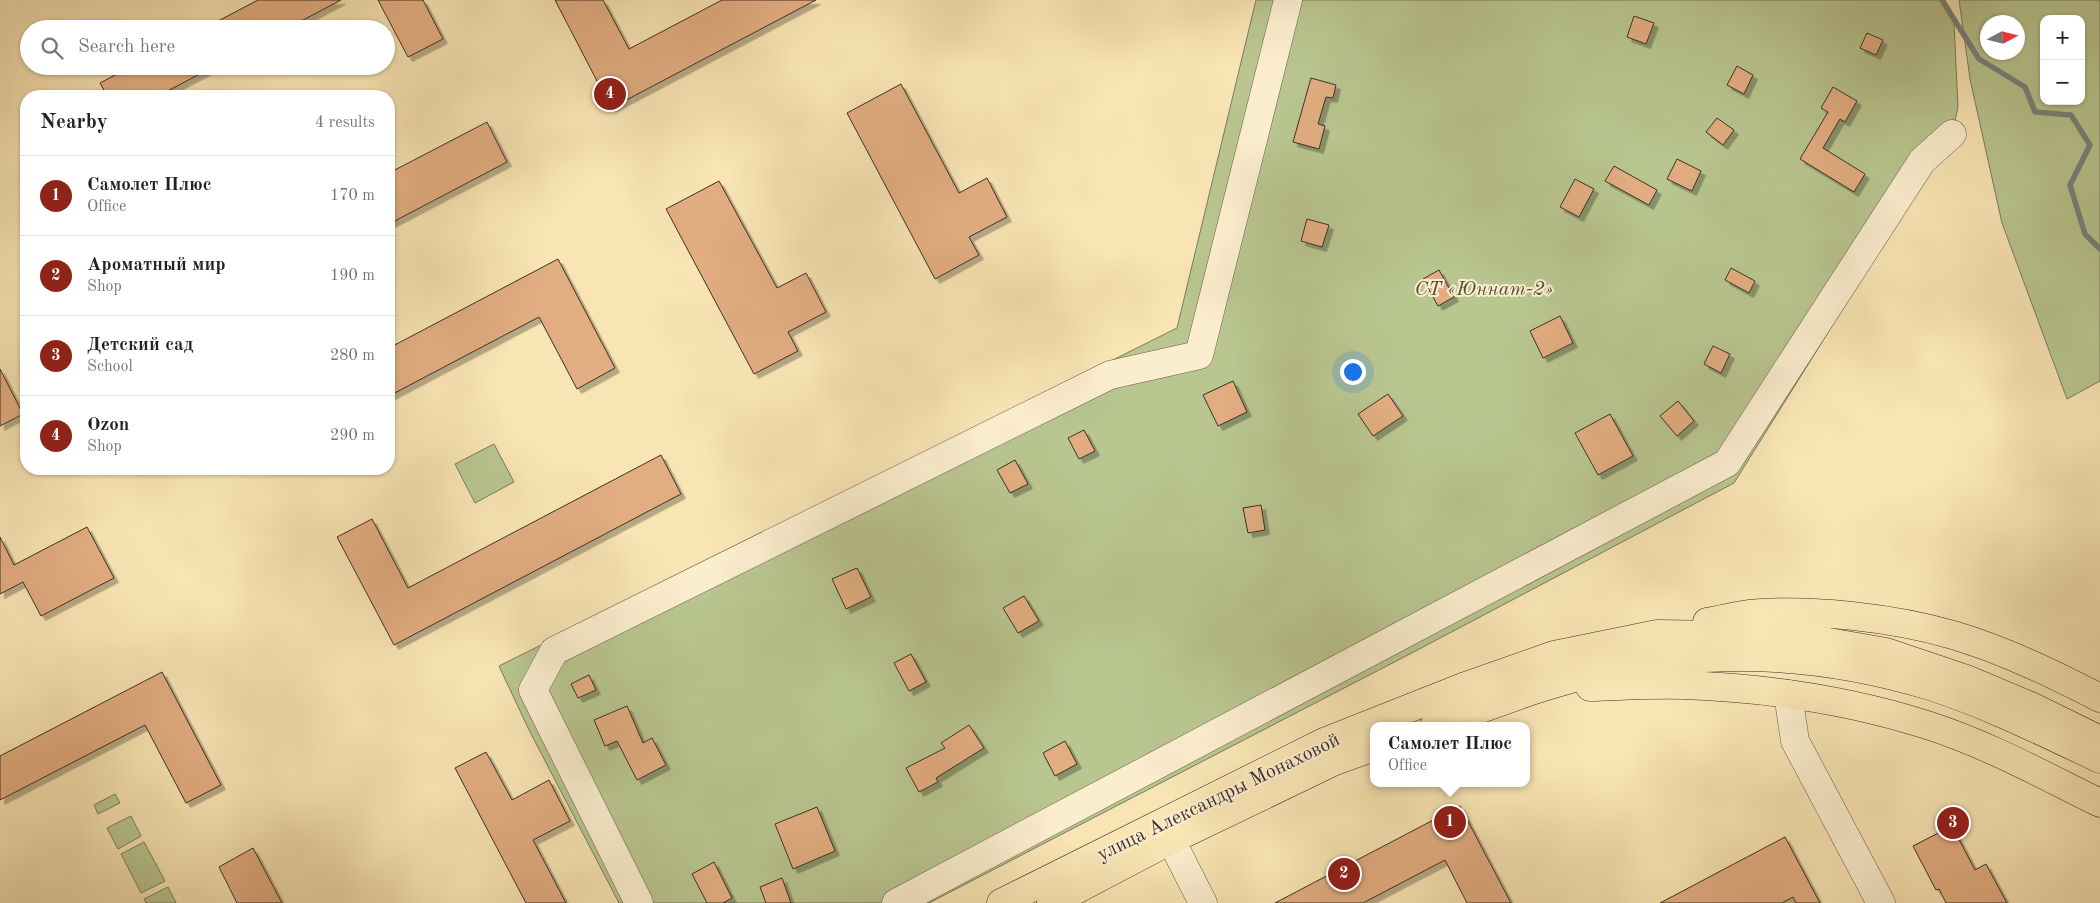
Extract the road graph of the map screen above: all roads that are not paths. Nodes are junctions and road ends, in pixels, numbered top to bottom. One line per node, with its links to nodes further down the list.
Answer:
1 (1288, 0): 15 (street)
2 (1952, 134): 16 (street)
3 (1657, 634): 6 (main road); 7 (main road, улица Александры Монаховой); 10 (main road, улица Александры Монаховой)
4 (1540, 688): 5 (main road); 8 (main road); 12 (main road)
5 (1788, 694): 13 (main road); 20 (street)
6 (2100, 698)
7 (1375, 722)
8 (1445, 722)
9 (1370, 724): 17 (main road, улица Александры Монаховой)
10 (2100, 740)
11 (1370, 748): 14 (main road, улица Александры Монаховой)
12 (2100, 760)
13 (2100, 803)
14 (1171, 840): 18 (main road, улица Александры Монаховой); 19 (street)
15 (639, 903)
16 (896, 903)
17 (1000, 903)
18 (1051, 903)
19 (1203, 903)
20 (1881, 903)

